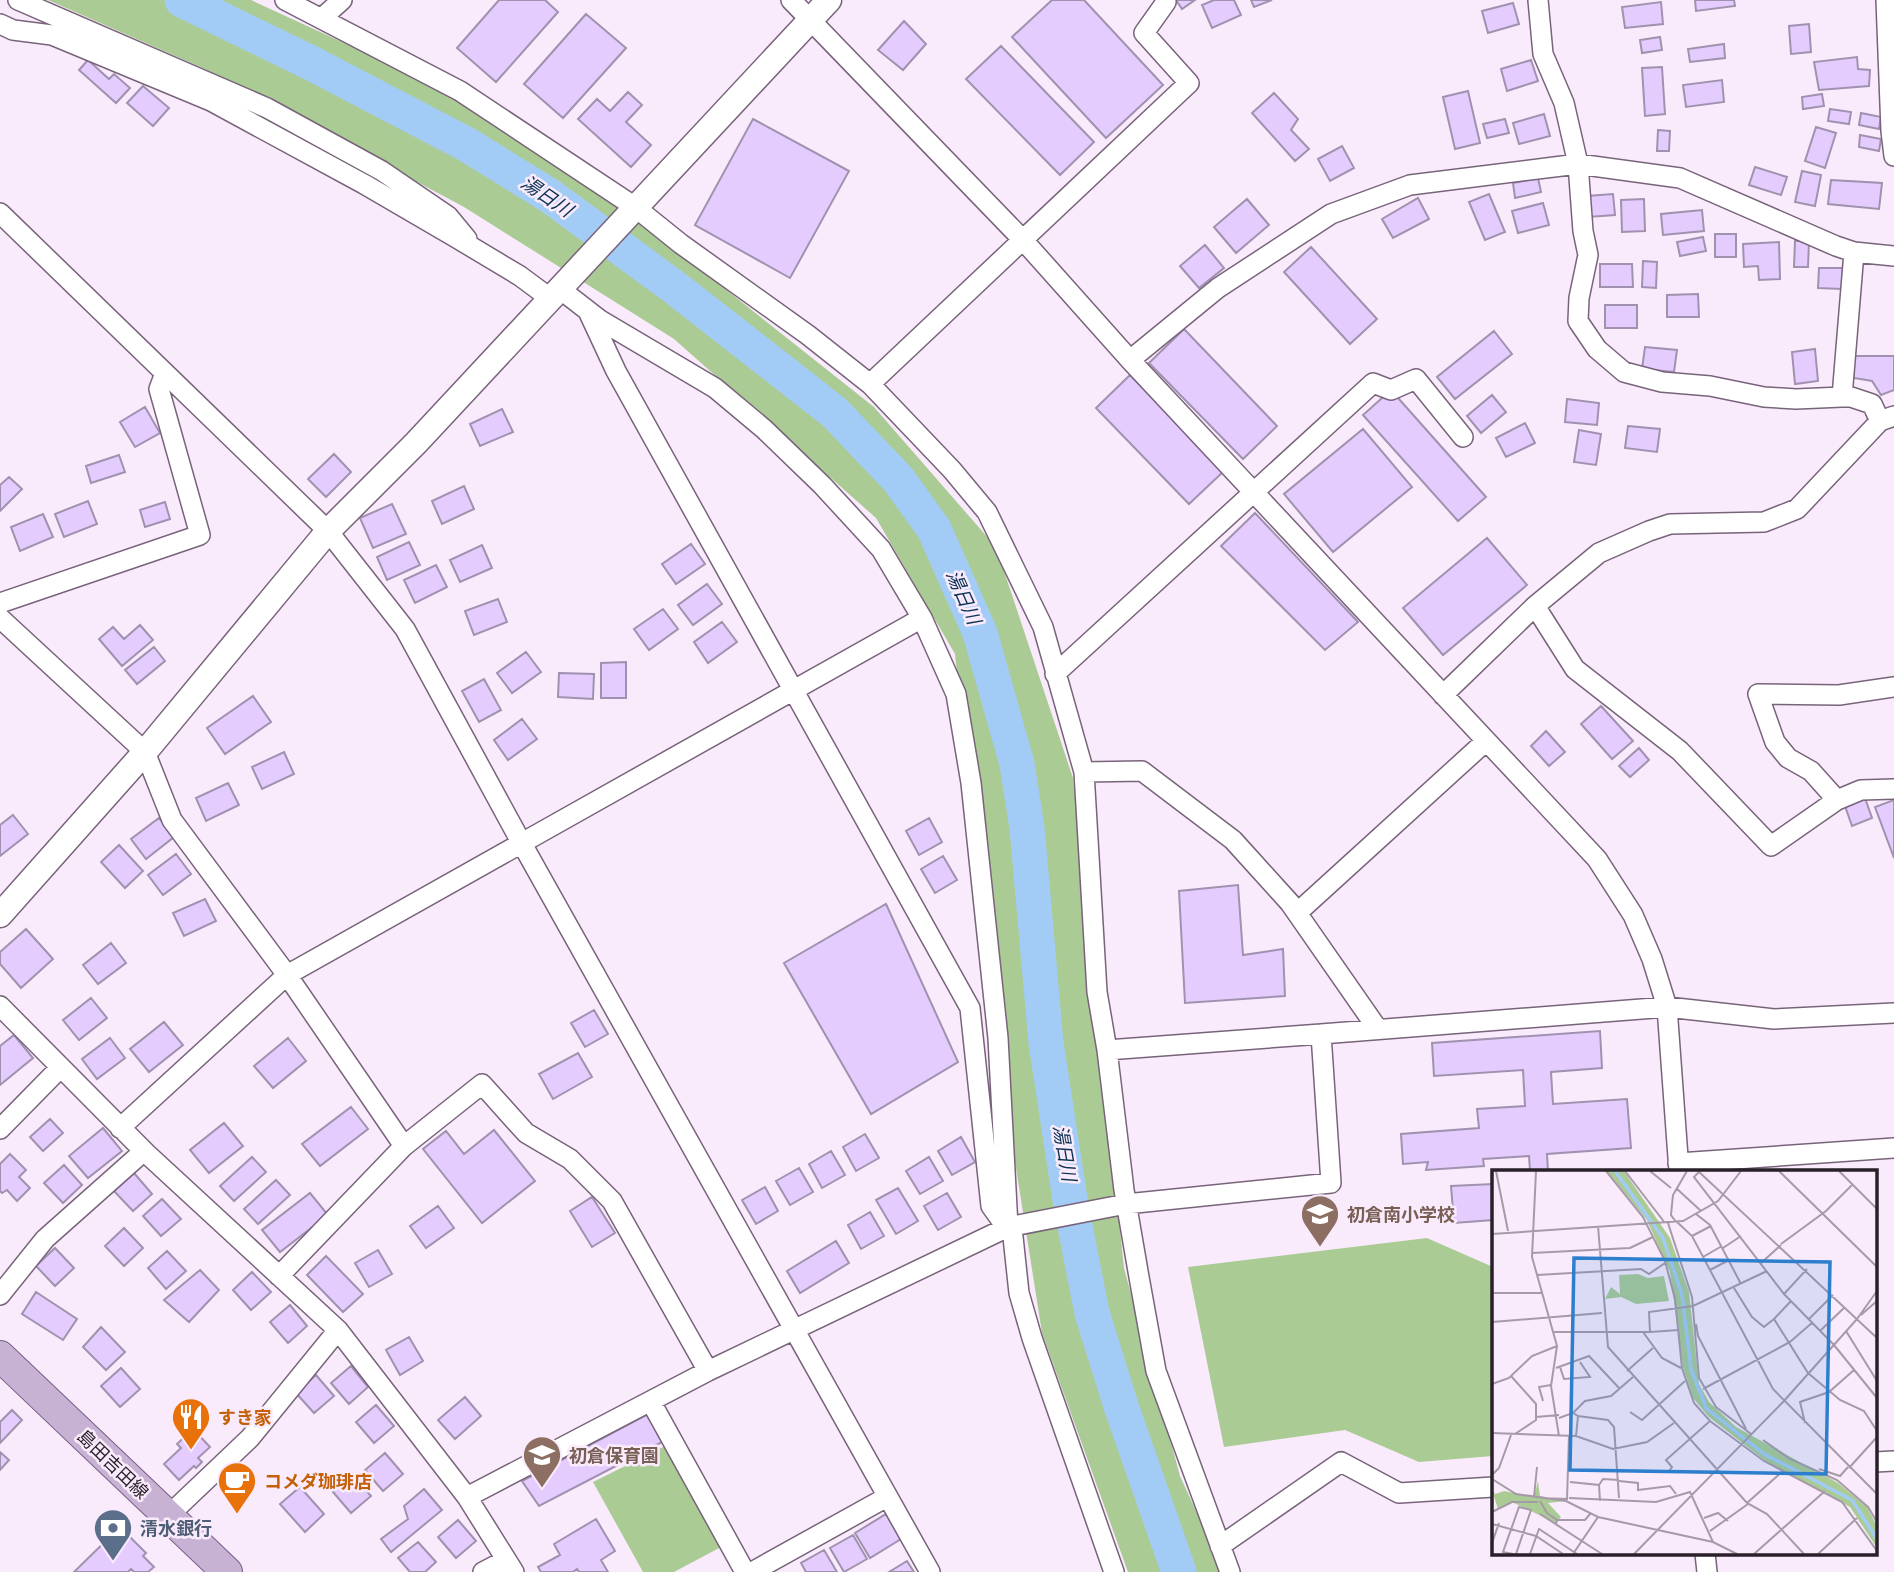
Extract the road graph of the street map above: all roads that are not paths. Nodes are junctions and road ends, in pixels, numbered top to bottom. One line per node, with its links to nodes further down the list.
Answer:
1 (18, 0): 17 (street)
2 (285, 0): 9 (street)
3 (342, 0): 9 (street)
4 (791, 0): 10 (street)
5 (829, 0): 10 (street)
6 (1538, 0): 13 (street)
7 (1886, 0): 12 (street)
8 (1166, 2): 16 (street)
9 (322, 18): 14 (street)
10 (810, 20): 14 (street); 16 (street)
11 (0, 24): 17 (street)
12 (1894, 156)
13 (1578, 164): 18 (street); 22 (street); 25 (street)
14 (635, 207): 20 (street); 24 (street)
15 (0, 214): 23 (street)
16 (1023, 240): 22 (street); 24 (street)
17 (475, 248): 20 (street)
18 (1854, 252): 19 (street); 25 (street)
19 (1894, 256)
20 (557, 292): 21 (street); 29 (street)
21 (588, 310): 33 (street); 36 (street)
22 (1130, 360): 28 (street)
23 (164, 373): 29 (street); 30 (street)
24 (870, 384): 34 (street)
25 (1842, 397): 26 (street)
26 (1887, 418): 31 (street)
27 (1463, 437): 28 (street)
28 (1254, 492): 34 (street); 37 (street)
29 (328, 531): 39 (street); 43 (street)
30 (0, 603)
31 (1535, 606): 37 (street); 42 (street)
32 (0, 618): 39 (street)
33 (922, 618): 36 (street); 61 (street)
34 (1055, 674): 40 (street)
35 (1894, 687): 42 (street)
36 (794, 690): 43 (street); 61 (street)
37 (1443, 695): 38 (street)
38 (1486, 741): 44 (street); 48 (street)
39 (145, 752): 45 (street); 46 (street)
40 (1084, 772): 44 (street); 52 (street)
41 (1894, 789): 42 (street)
42 (1837, 800)
43 (521, 842): 46 (street); 65 (street)
44 (1297, 913): 50 (street)
45 (0, 915)
46 (288, 975): 54 (street); 56 (street)
47 (0, 1006): 53 (street)
48 (1667, 1007): 49 (street); 50 (street); 59 (street)
49 (1894, 1013)
50 (1377, 1028): 51 (street)
51 (1321, 1034): 52 (street); 60 (street)
52 (1107, 1050): 60 (street)
53 (60, 1068): 54 (street); 55 (street)
54 (120, 1128): 58 (street)
55 (0, 1129)
56 (404, 1146): 62 (street); 67 (street)
57 (1894, 1148): 59 (street)
58 (144, 1151): 62 (street); 63 (street)
59 (1679, 1167)
60 (1121, 1205): 61 (street); 75 (street)
61 (1014, 1227): 65 (street); 83 (street)
62 (279, 1276): 64 (street)
63 (0, 1295)
64 (338, 1330): 72 (street); 74 (street)
65 (793, 1330): 67 (street); 73 (street)
66 (0, 1356): 74 (main road, 島田吉田線)
67 (708, 1371): 68 (street)
68 (652, 1402): 72 (street); 80 (street)
69 (1894, 1461): 70 (street)
70 (1876, 1462)
71 (1492, 1487): 75 (street)
72 (467, 1497): 77 (street)
73 (887, 1497): 81 (street); 82 (street)
74 (168, 1516): 78 (main road, 島田吉田線)
75 (1220, 1546): 84 (street)
76 (1705, 1554): 85 (street)
77 (510, 1566): 79 (street)
78 (227, 1572)
79 (483, 1572)
80 (745, 1572)
81 (752, 1572)
82 (930, 1572)
83 (1114, 1572)
84 (1230, 1572)
85 (1707, 1572)

